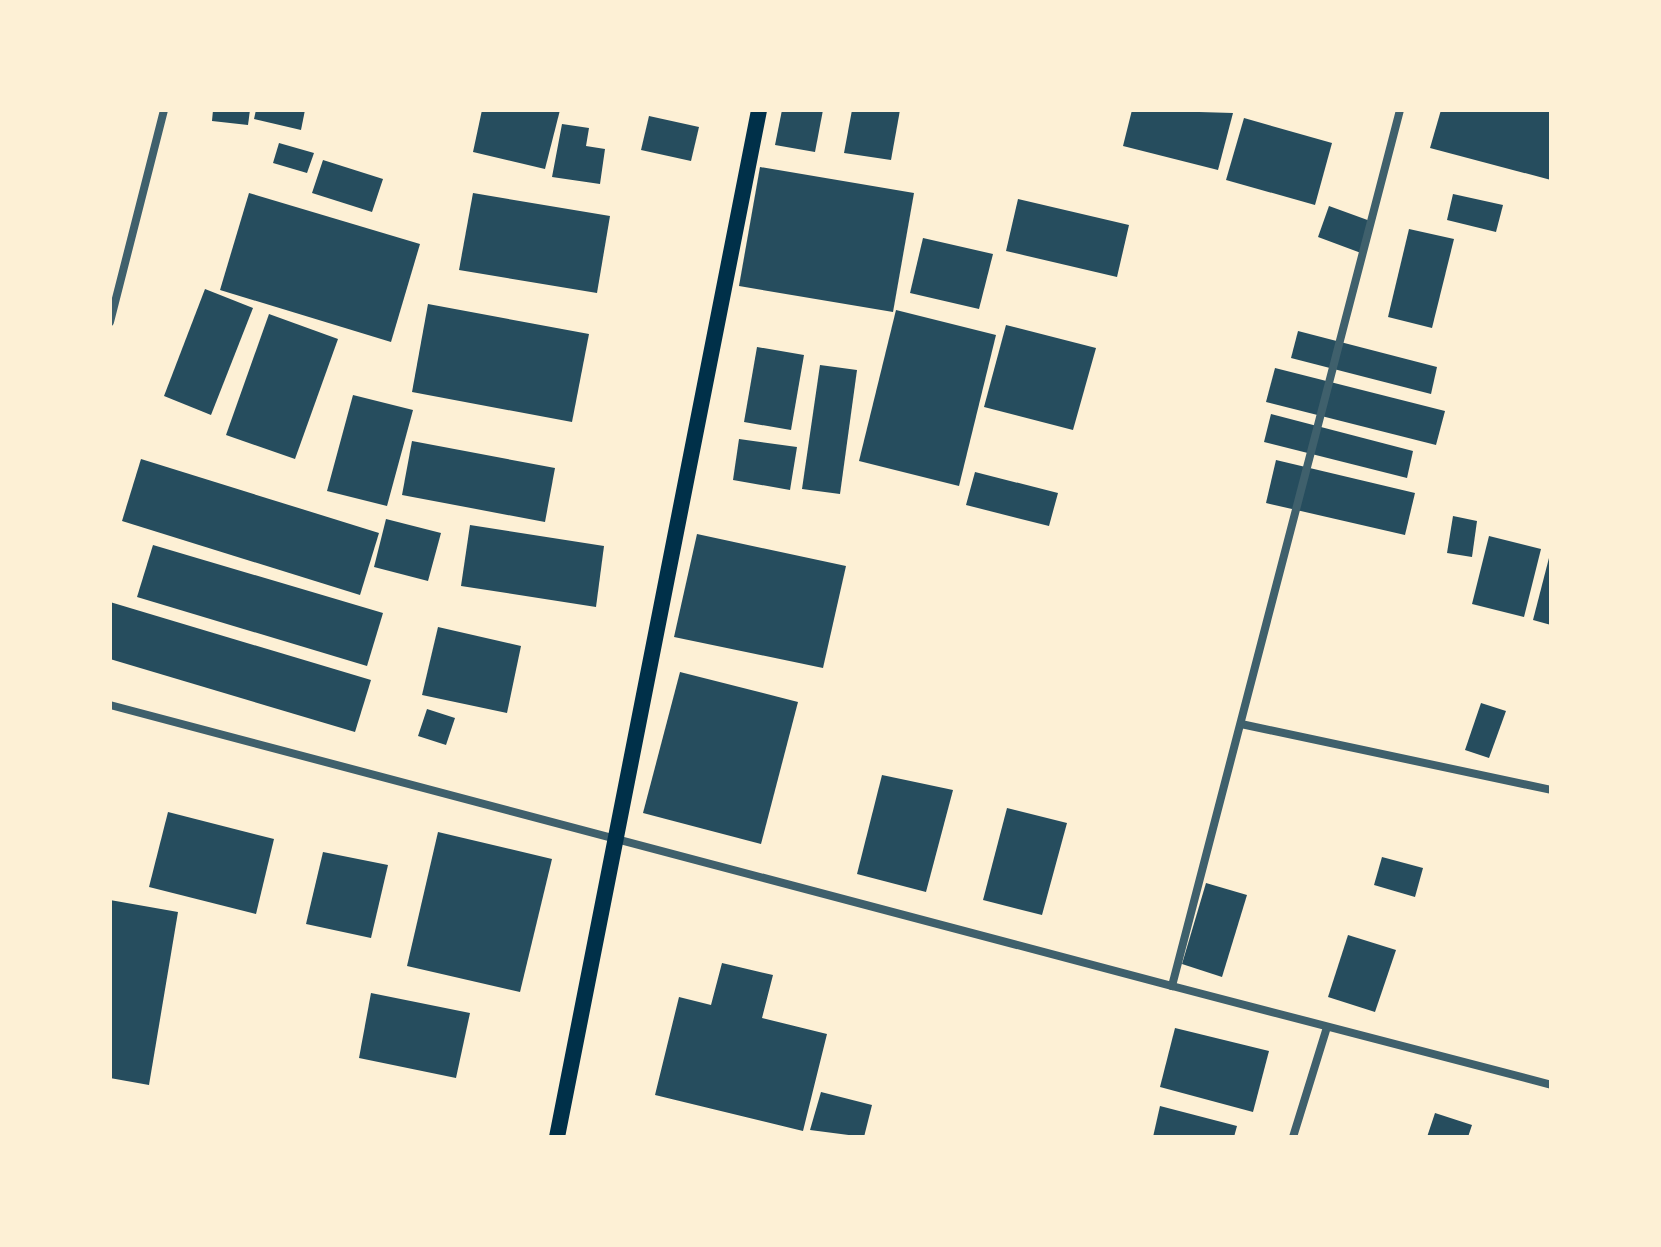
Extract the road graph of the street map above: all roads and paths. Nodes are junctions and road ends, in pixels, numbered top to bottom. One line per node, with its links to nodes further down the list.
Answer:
1 (164, 110): 4 (street)
2 (759, 110): 8 (main road)
3 (1400, 110): 6 (street)
4 (110, 322)
5 (110, 705): 8 (street)
6 (1241, 724): 7 (street); 9 (street)
7 (1551, 790)
8 (617, 843): 9 (street); 12 (main road)
9 (1172, 986): 10 (street)
10 (1327, 1027): 11 (street); 13 (street)
11 (1551, 1085)
12 (557, 1137)
13 (1293, 1137)

